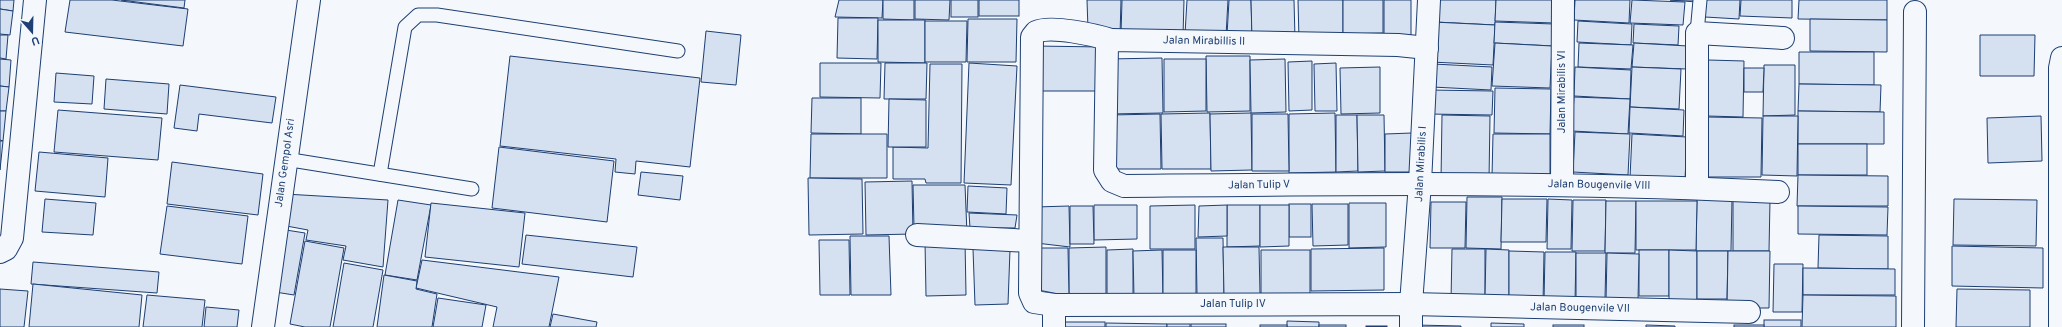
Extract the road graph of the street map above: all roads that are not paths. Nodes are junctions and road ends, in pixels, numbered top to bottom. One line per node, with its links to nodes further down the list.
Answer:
1 (35, 0): 23 (street)
2 (309, 0): 13 (street, Jalan Gempol Asri)
3 (1429, 0): 10 (street, Jalan Mirabilis I)
4 (1562, 0): 16 (street, Jalan Mirabilis VI)
5 (1700, 0): 7 (lane)
6 (1915, 12): 30 (street)
7 (1697, 33): 8 (street); 17 (street)
8 (1783, 38)
9 (1111, 40): 10 (street, Jalan Mirabillis II); 15 (street, Jalan Tulip V); 22 (street, Jalan Mirabillis II)
10 (1427, 48): 15 (street, Jalan Mirabilis I)
11 (678, 51): 14 (lane)
12 (2062, 58): 20 (street)
13 (285, 159): 14 (lane); 27 (street, Jalan Gempol Asri)
14 (380, 174): 18 (lane)
15 (1420, 183): 16 (street, Jalan Bougenvile VIII); 24 (street, Jalan Mirabilis I)
16 (1562, 184): 17 (street, Jalan Bougenvile VIII)
17 (1697, 188): 19 (street, Jalan Bougenvile VIII)
18 (472, 189)
19 (1778, 192)
20 (2060, 202): 31 (street)
21 (917, 235): 22 (street)
22 (1030, 241): 25 (street, Jalan Tulip IV)
23 (0, 252)
24 (1411, 304): 25 (street, Jalan Tulip IV); 26 (street, Jalan Bougenvile VII); 29 (street, Jalan Mirabilis I)
25 (1054, 305): 28 (street)
26 (1749, 312)
27 (263, 327)
28 (1054, 327)
29 (1411, 327)
30 (1913, 327)
31 (2060, 327)

